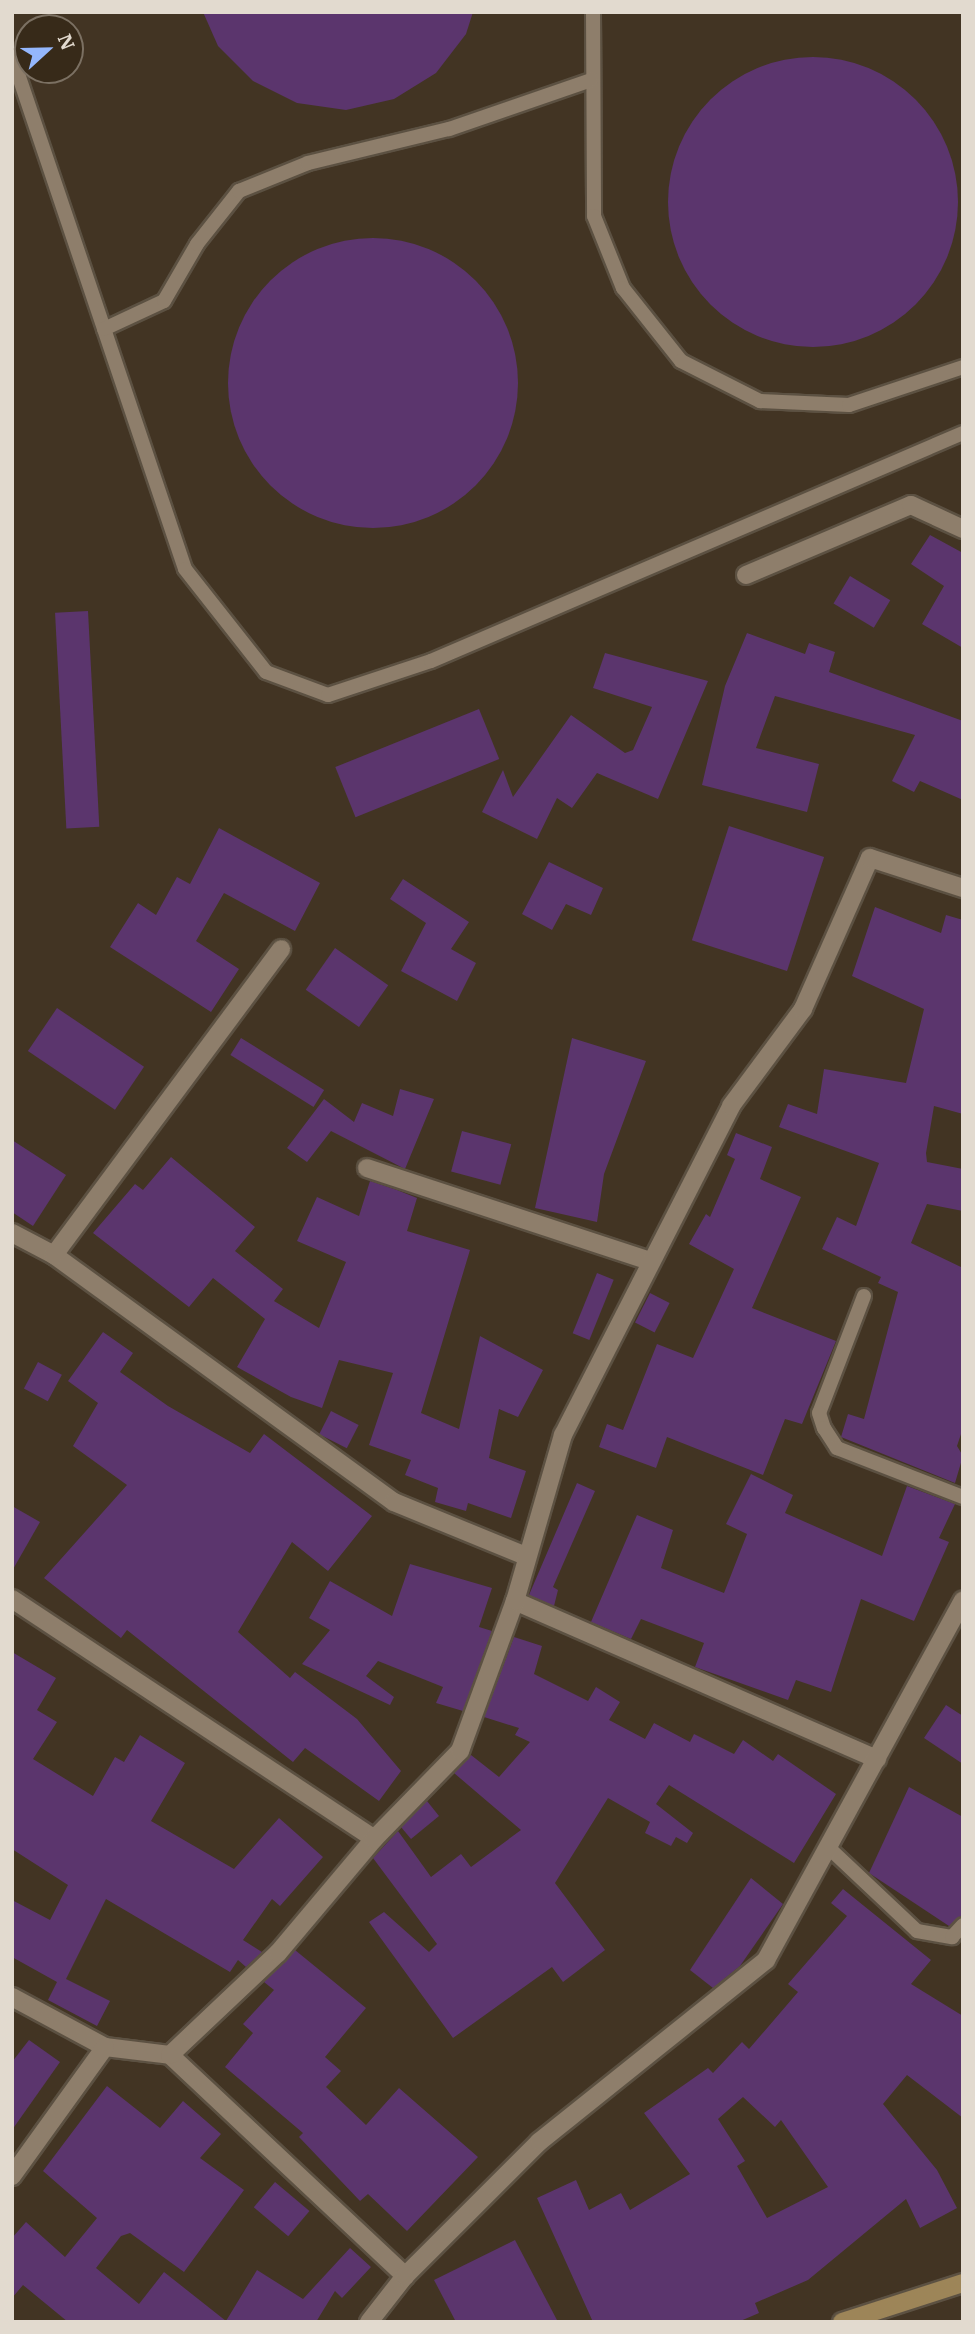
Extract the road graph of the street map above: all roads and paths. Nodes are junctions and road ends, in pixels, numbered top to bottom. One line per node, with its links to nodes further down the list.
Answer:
1 (593, 12): 3 (lane)
2 (12, 56): 4 (lane)
3 (590, 80): 4 (lane); 5 (lane)
4 (104, 329): 6 (lane)
5 (963, 367)
6 (963, 433)
7 (963, 529): 8 (street)
8 (746, 575)
9 (963, 888): 14 (street)
10 (281, 949): 13 (street)
11 (367, 1168): 14 (street)
12 (12, 1233): 13 (street)
13 (54, 1255): 17 (street)
14 (650, 1261): 17 (street)
15 (864, 1296): 16 (lane)
16 (963, 1497)
17 (523, 1555): 20 (street)
18 (12, 1599): 23 (street)
19 (963, 1600): 21 (street)
20 (515, 1601): 22 (street); 23 (street)
21 (957, 1632): 22 (street)
22 (877, 1759): 24 (street)
23 (374, 1839): 28 (street)
24 (829, 1848): 25 (lane); 30 (street)
25 (963, 1925)
26 (12, 1997): 27 (street)
27 (105, 2047): 28 (street); 29 (street)
28 (170, 2055): 30 (street)
29 (12, 2176)
30 (405, 2276): 32 (street)
31 (963, 2283): 33 (street)
32 (369, 2322)
33 (842, 2322)

